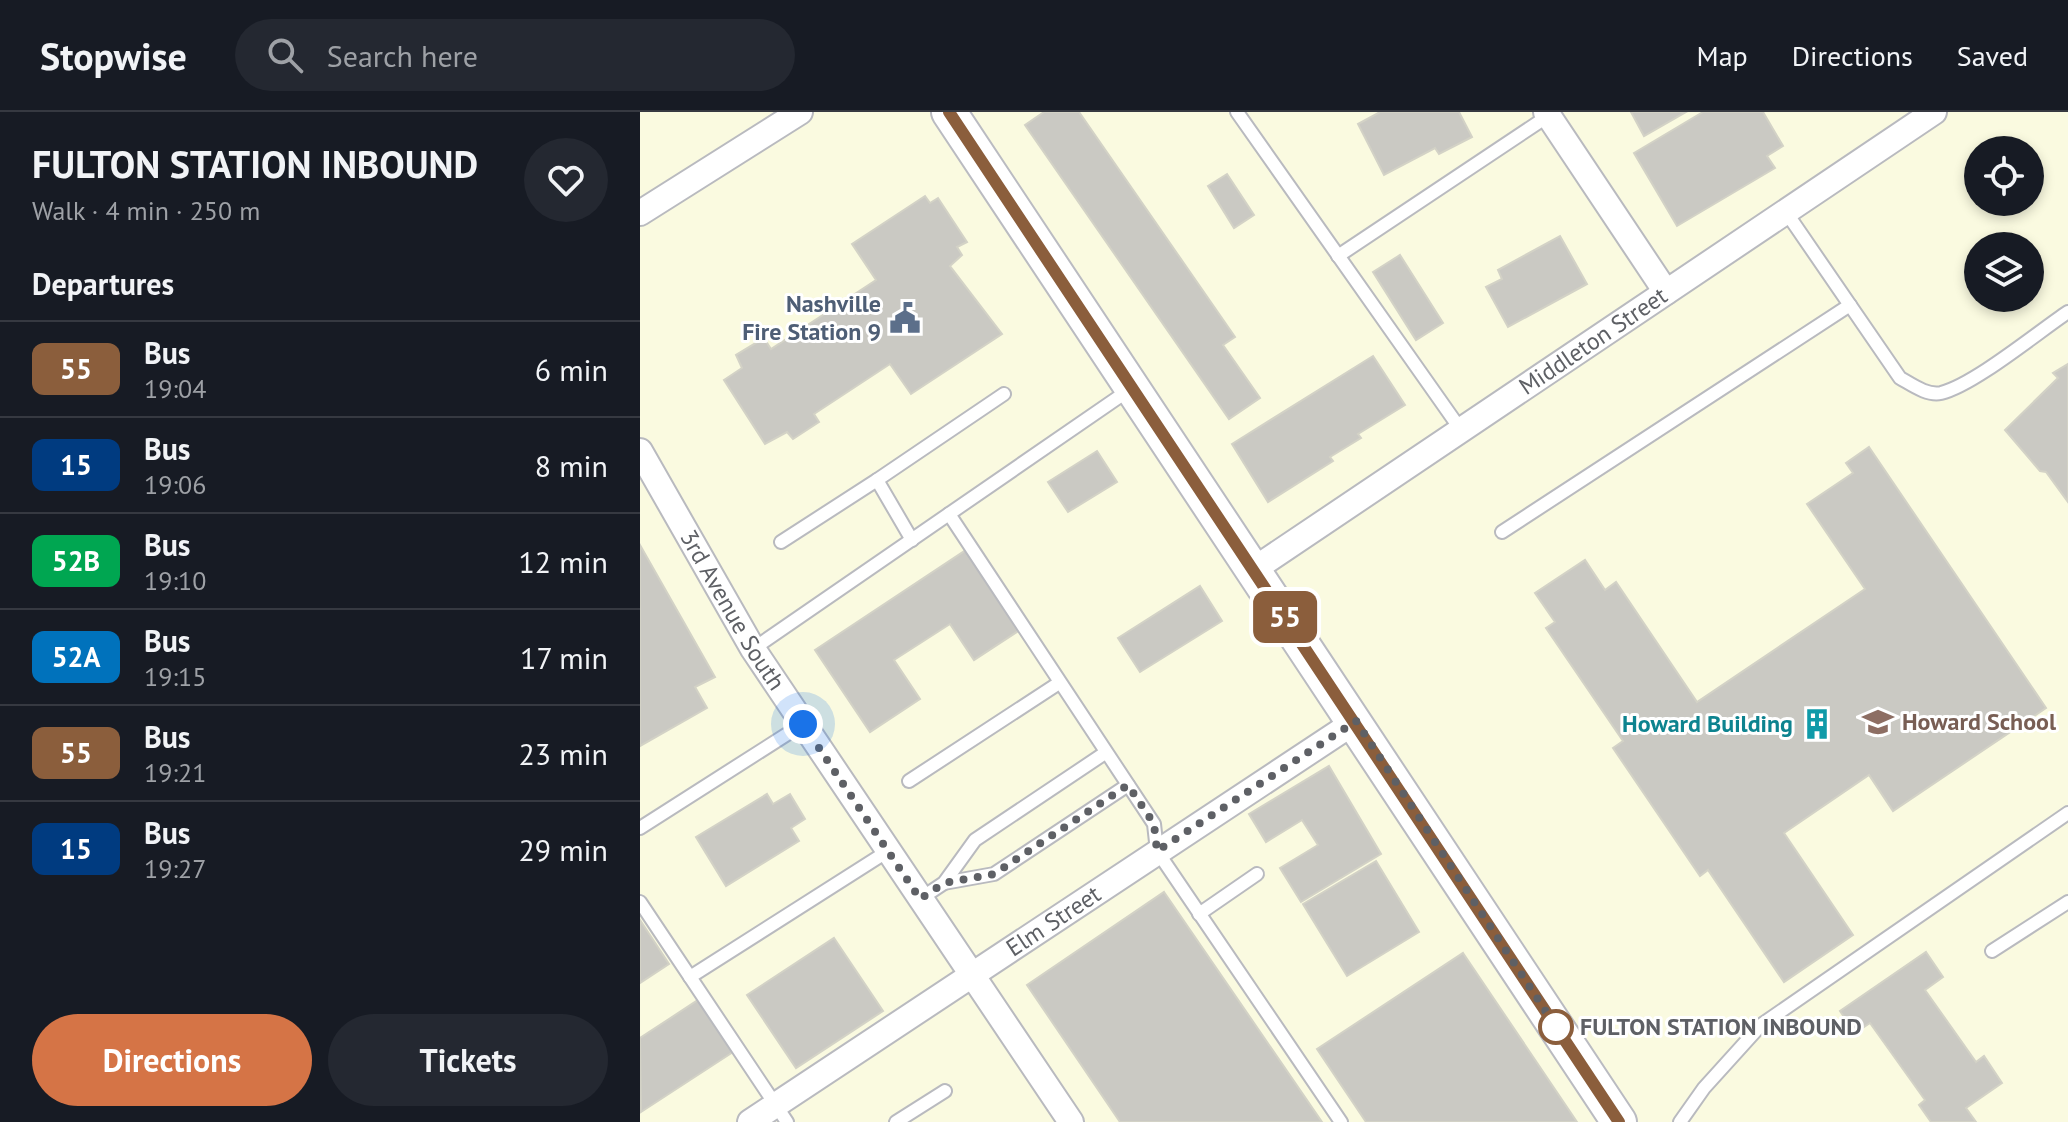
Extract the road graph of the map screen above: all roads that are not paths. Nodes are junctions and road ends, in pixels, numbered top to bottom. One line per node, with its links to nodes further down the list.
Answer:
1 (800, 112): 7 (street)
2 (949, 112): 12 (street)
3 (1241, 113): 8 (lane)
4 (1547, 114): 8 (lane); 9 (street)
5 (1922, 115): 6 (street, Middleton Street)
6 (1786, 212): 9 (street, Middleton Street); 10 (lane)
7 (640, 213)
8 (1338, 256): 14 (lane)
9 (1666, 292): 14 (street, Middleton Street)
10 (1850, 305): 11 (lane); 18 (lane)
11 (2068, 312)
12 (1132, 388): 17 (lane); 21 (street)
13 (1004, 394): 16 (lane)
14 (1461, 430): 21 (street, Middleton Street)
15 (640, 451): 22 (street, 3rd Avenue South)
16 (877, 480): 19 (lane); 20 (lane)
17 (949, 514): 19 (lane); 23 (lane)
18 (1502, 532)
19 (912, 540): 22 (lane)
20 (781, 542)
21 (1253, 570): 24 (street)
22 (753, 649): 25 (street, 3rd Avenue South)
23 (1059, 683): 26 (lane); 27 (lane)
24 (1356, 721): 32 (street, Elm Street); 48 (street)
25 (803, 724): 30 (lane); 31 (street, 3rd Avenue South)
26 (1105, 753): 28 (lane); 34 (lane)
27 (909, 781)
28 (1128, 785): 32 (lane); 34 (lane)
29 (2068, 813): 49 (lane)
30 (640, 828)
31 (888, 851): 35 (street, 3rd Avenue South); 41 (lane)
32 (1157, 851): 38 (lane); 40 (street, Elm Street)
33 (1257, 874): 38 (lane)
34 (944, 883): 35 (lane)
35 (920, 899): 40 (street, 3rd Avenue South)
36 (640, 902): 41 (lane)
37 (2068, 902): 39 (lane)
38 (1199, 914): 47 (lane)
39 (1992, 951)
40 (972, 975): 43 (street, Elm Street); 46 (street, 3rd Avenue South)
41 (690, 977): 43 (lane)
42 (945, 1091): 45 (lane)
43 (781, 1114): 44 (street, Elm Street)
44 (750, 1122)
45 (896, 1122)
46 (1071, 1122)
47 (1341, 1122)
48 (1619, 1122)
49 (1680, 1122)

